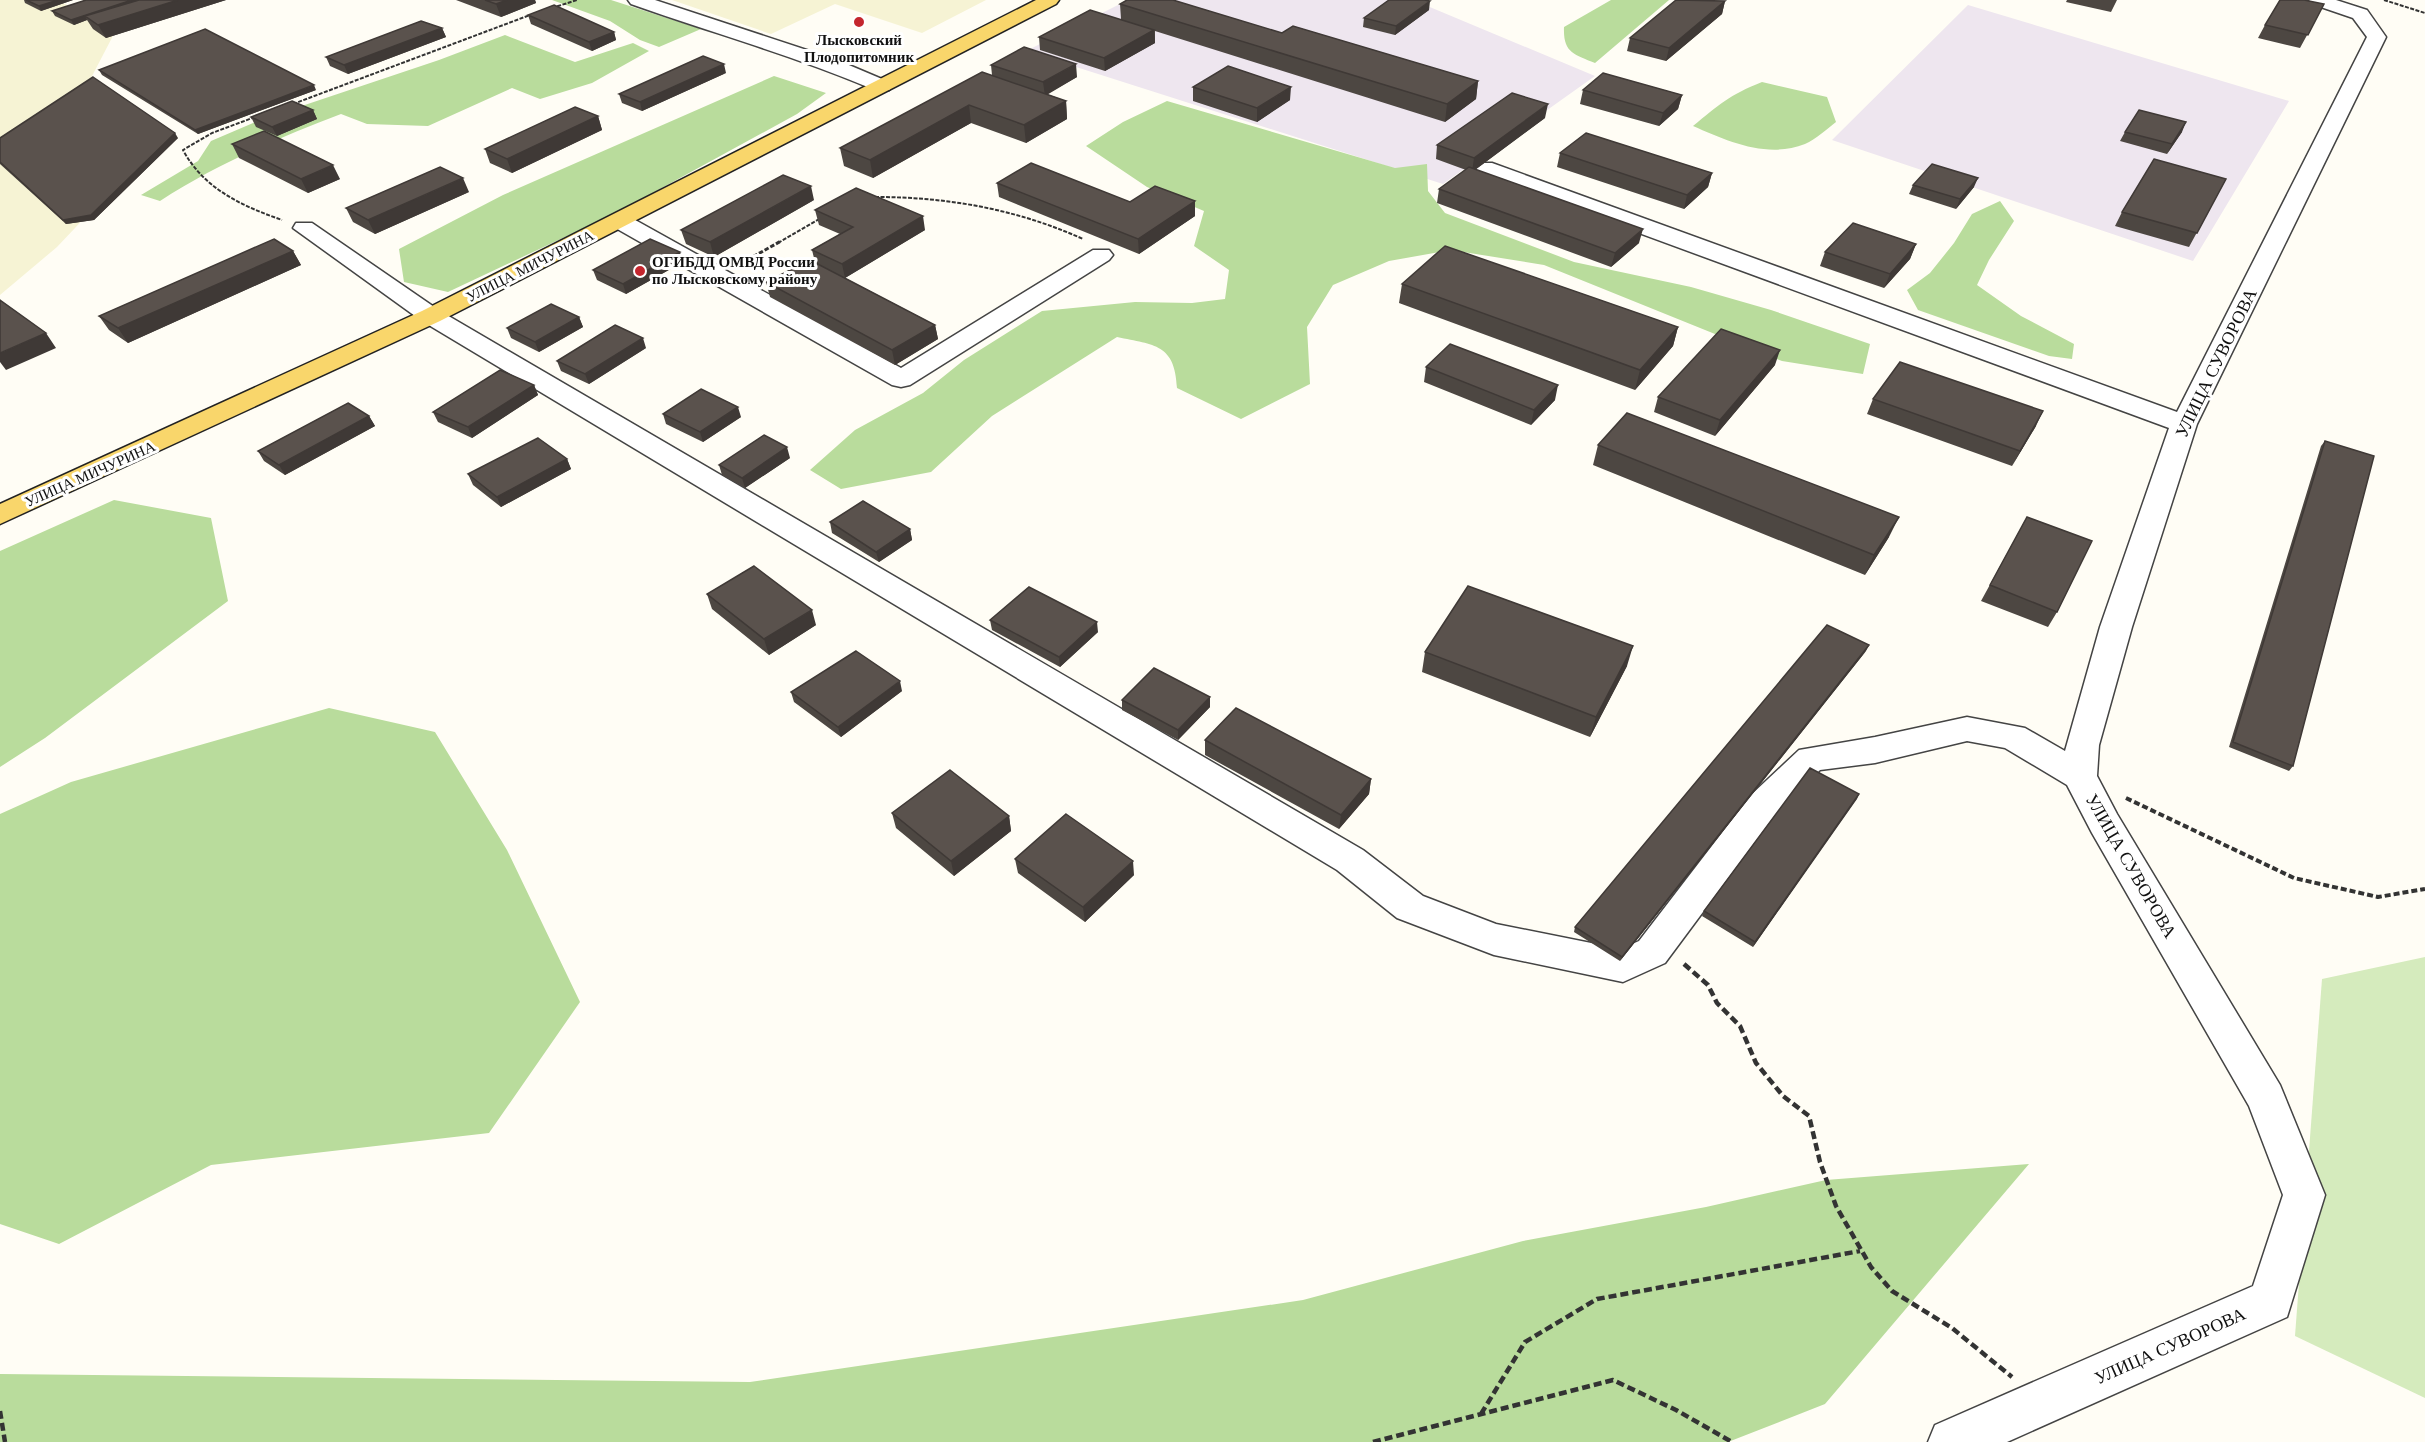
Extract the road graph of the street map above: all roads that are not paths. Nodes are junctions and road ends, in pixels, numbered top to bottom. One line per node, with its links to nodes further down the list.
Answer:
1 (637, 0): 4 (street)
2 (1050, 0): 4 (main road, УЛИЦА МИЧУРИНА)
3 (2318, 0): 10 (street, УЛИЦА СУВОРОВА)
4 (882, 86): 6 (main road, УЛИЦА МИЧУРИНА)
5 (1484, 168): 10 (street)
6 (621, 221): 8 (street); 9 (main road, УЛИЦА МИЧУРИНА)
7 (304, 228): 9 (street)
8 (1101, 255)
9 (431, 316): 11 (main road, УЛИЦА МИЧУРИНА); 12 (street)
10 (2184, 423): 12 (street, УЛИЦА СУВОРОВА)
11 (0, 515)
12 (2080, 776): 13 (street, УЛИЦА СУВОРОВА)
13 (1952, 1442)

